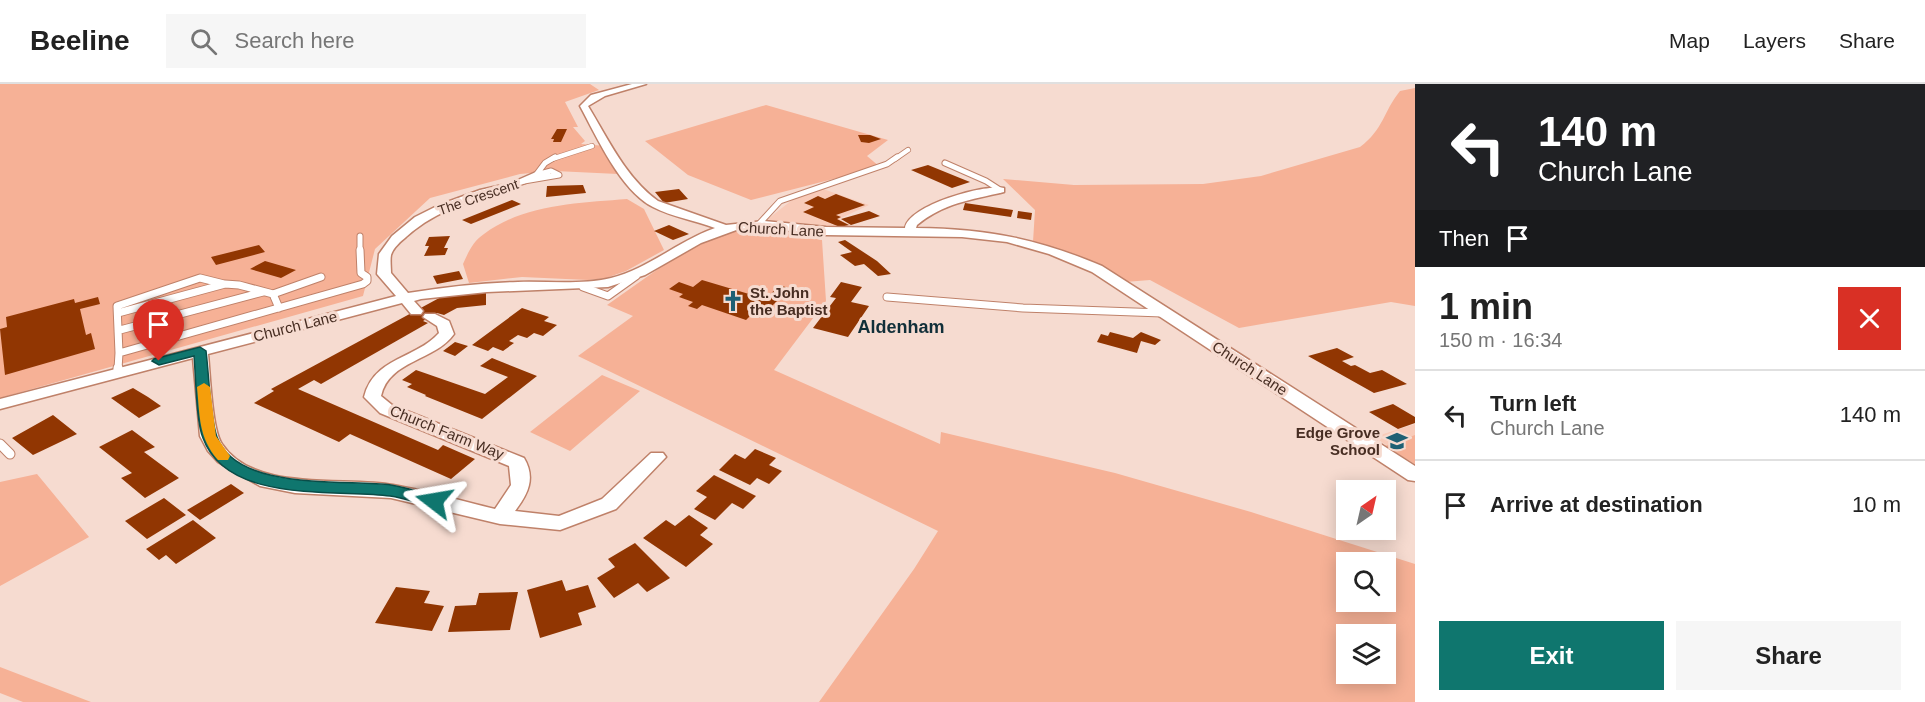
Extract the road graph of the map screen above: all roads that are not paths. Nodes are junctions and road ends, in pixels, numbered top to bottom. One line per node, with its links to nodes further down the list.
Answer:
1 (642, 84): 9 (street)
2 (592, 147): 5 (lane, The Crescent)
3 (908, 150): 8 (lane)
4 (945, 163): 7 (lane)
5 (536, 175): 6 (street, The Crescent); 6 (lane)
6 (524, 181): 12 (street, The Crescent)
7 (1000, 190): 10 (street)
8 (758, 225): 9 (street, Church Lane); 10 (street, Church Lane)
9 (724, 228): 19 (street, Church Lane)
10 (910, 232): 22 (street, Church Lane)
11 (360, 236): 14 (lane)
12 (384, 274): 14 (lane); 19 (street)
13 (321, 277): 17 (lane)
14 (367, 277): 20 (lane)
15 (225, 284): 16 (lane); 21 (lane); 21 (lane)
16 (263, 291): 17 (lane); 23 (lane)
17 (273, 294): 20 (lane)
18 (887, 297): 22 (lane)
19 (405, 298): 24 (street, Church Lane); 32 (street, Church Farm Way)
20 (279, 308): 25 (lane)
21 (118, 313): 23 (lane)
22 (1166, 313): 31 (street, Church Lane)
23 (120, 330): 25 (lane)
24 (200, 351): 26 (street, Church Lane); 32 (street)
25 (119, 353): 26 (lane)
26 (118, 372): 27 (street, Church Lane)
27 (0, 404)
28 (0, 444): 29 (lane)
29 (10, 454)
30 (657, 457): 32 (street)
31 (1415, 475)
32 (500, 517)

